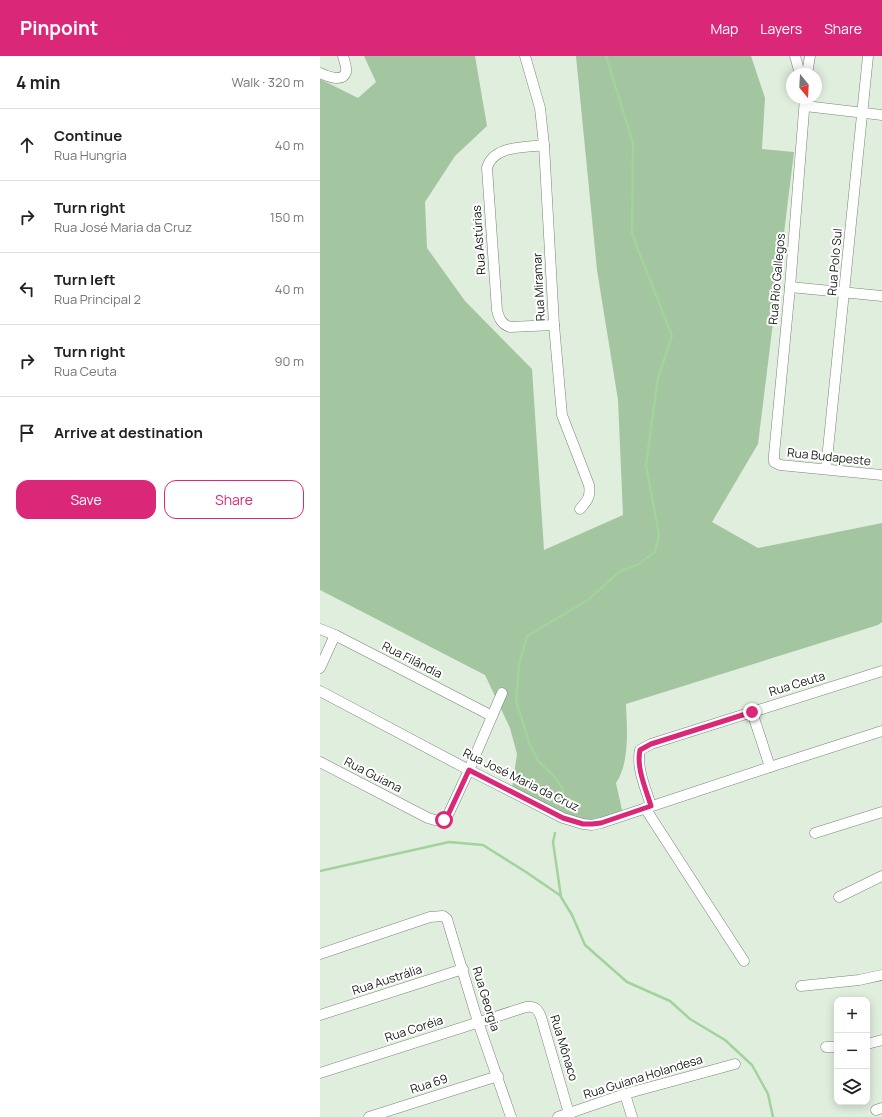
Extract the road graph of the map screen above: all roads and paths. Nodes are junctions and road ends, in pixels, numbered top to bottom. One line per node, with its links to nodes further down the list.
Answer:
1 (525, 56): 13 (street, Rua Miramar)
2 (795, 56): 6 (street)
3 (810, 56): 7 (street)
4 (868, 56): 11 (street, Rua Polo Sul)
5 (343, 57): 8 (street)
6 (798, 68)
7 (808, 68)
8 (320, 73)
9 (805, 104): 14 (street, Rua Rio Gallegos)
10 (815, 104): 11 (street)
11 (862, 113): 12 (street); 15 (street, Rua Polo Sul)
12 (882, 115)
13 (544, 145): 17 (street, Rua Miramar); 17 (street, Rua Astúrias)
14 (790, 287): 15 (street); 18 (street, Rua Rio Gallegos)
15 (845, 293): 16 (street); 19 (street, Rua Polo Sul)
16 (882, 296)
17 (554, 325): 21 (street, Rua Miramar)
18 (774, 462): 19 (street, Rua Budapeste)
19 (826, 469): 20 (street, Rua Budapeste)
20 (882, 475)
21 (580, 509)
22 (320, 629): 23 (street, Rua Filândia)
23 (335, 635): 24 (street); 29 (street, Rua Filândia)
24 (320, 668)
25 (882, 672): 28 (street, Rua Ceuta)
26 (320, 691): 33 (street, Rua José Maria da Cruz)
27 (502, 693): 29 (street)
28 (752, 712): 32 (street); 34 (street, Rua Ceuta)
29 (492, 716): 33 (street)
30 (882, 731): 32 (street, Rua José Maria da Cruz)
31 (320, 762): 33 (street, Rua Guiana)
32 (770, 767): 34 (street, Rua José Maria da Cruz)
33 (469, 770): 34 (street, Rua José Maria da Cruz)
34 (648, 807): 40 (street)
35 (882, 812): 36 (street)
36 (815, 833)
37 (882, 876): 38 (street)
38 (839, 897)
39 (320, 954): 41 (street, Rua Georgia)
40 (744, 961)
41 (463, 969): 45 (street, Rua Austrália); 46 (street, Rua Georgia)
42 (882, 975): 43 (street)
43 (801, 986)
44 (516, 1010): 46 (street, Rua Coréia); 55 (street, Rua Mônaco)
45 (320, 1015)
46 (478, 1022): 52 (street, Rua Coréia); 53 (street, Rua Georgia)
47 (882, 1040): 48 (street)
48 (870, 1043)
49 (826, 1047): 50 (street)
50 (834, 1047)
51 (735, 1064): 54 (street, Rua Guiana Holandesa)
52 (320, 1073)
53 (498, 1076): 56 (street, Rua 69); 57 (street, Rua Georgia)
54 (625, 1094): 55 (street, Rua Guiana Holandesa); 59 (street)
55 (570, 1115): 58 (street, Rua Guiana Holandesa)
56 (369, 1117)
57 (511, 1117)
58 (558, 1117)
59 (632, 1117)

